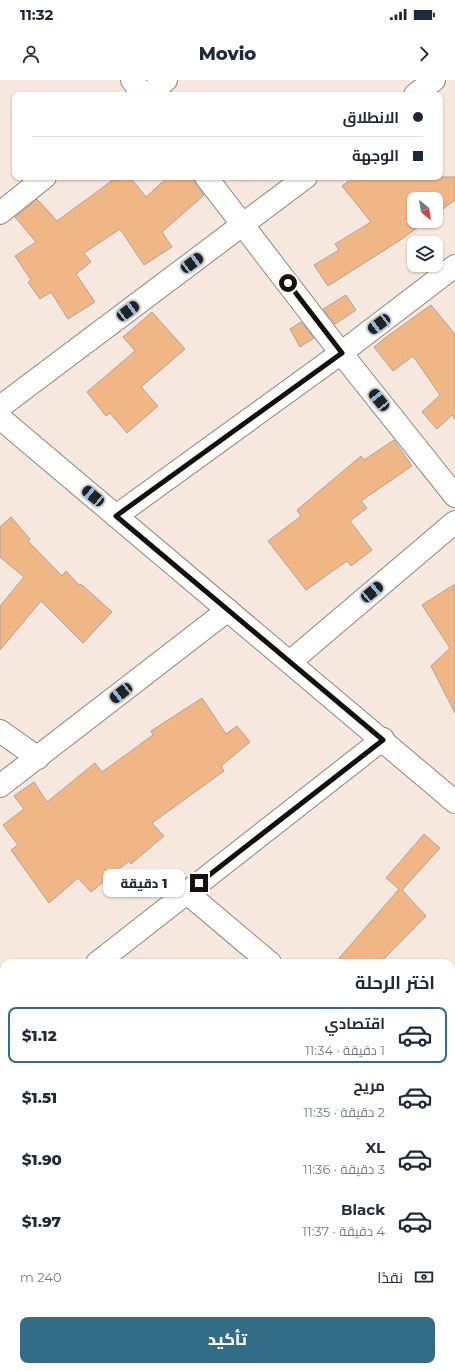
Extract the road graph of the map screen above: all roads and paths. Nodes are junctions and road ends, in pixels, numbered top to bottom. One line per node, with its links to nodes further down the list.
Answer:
1 (132, 80): 4 (street)
2 (166, 80): 5 (street)
3 (434, 80): 6 (street)
4 (141, 92)
5 (151, 92)
6 (419, 92)
7 (41, 180): 10 (street)
8 (208, 180): 11 (street)
9 (302, 180): 11 (street)
10 (0, 213)
11 (243, 225): 13 (street); 14 (street)
12 (455, 266): 13 (street)
13 (342, 353): 16 (street); 17 (street)
14 (0, 407)
15 (0, 418): 17 (street)
16 (455, 496)
17 (116, 516): 19 (street)
18 (455, 522): 20 (street)
19 (228, 610): 20 (street); 23 (street)
20 (290, 662): 22 (street)
21 (0, 731): 23 (street)
22 (383, 740): 25 (street); 26 (street)
23 (38, 758): 24 (street)
24 (0, 786)
25 (455, 802)
26 (186, 892): 27 (street); 28 (street)
27 (102, 959)
28 (265, 959)

